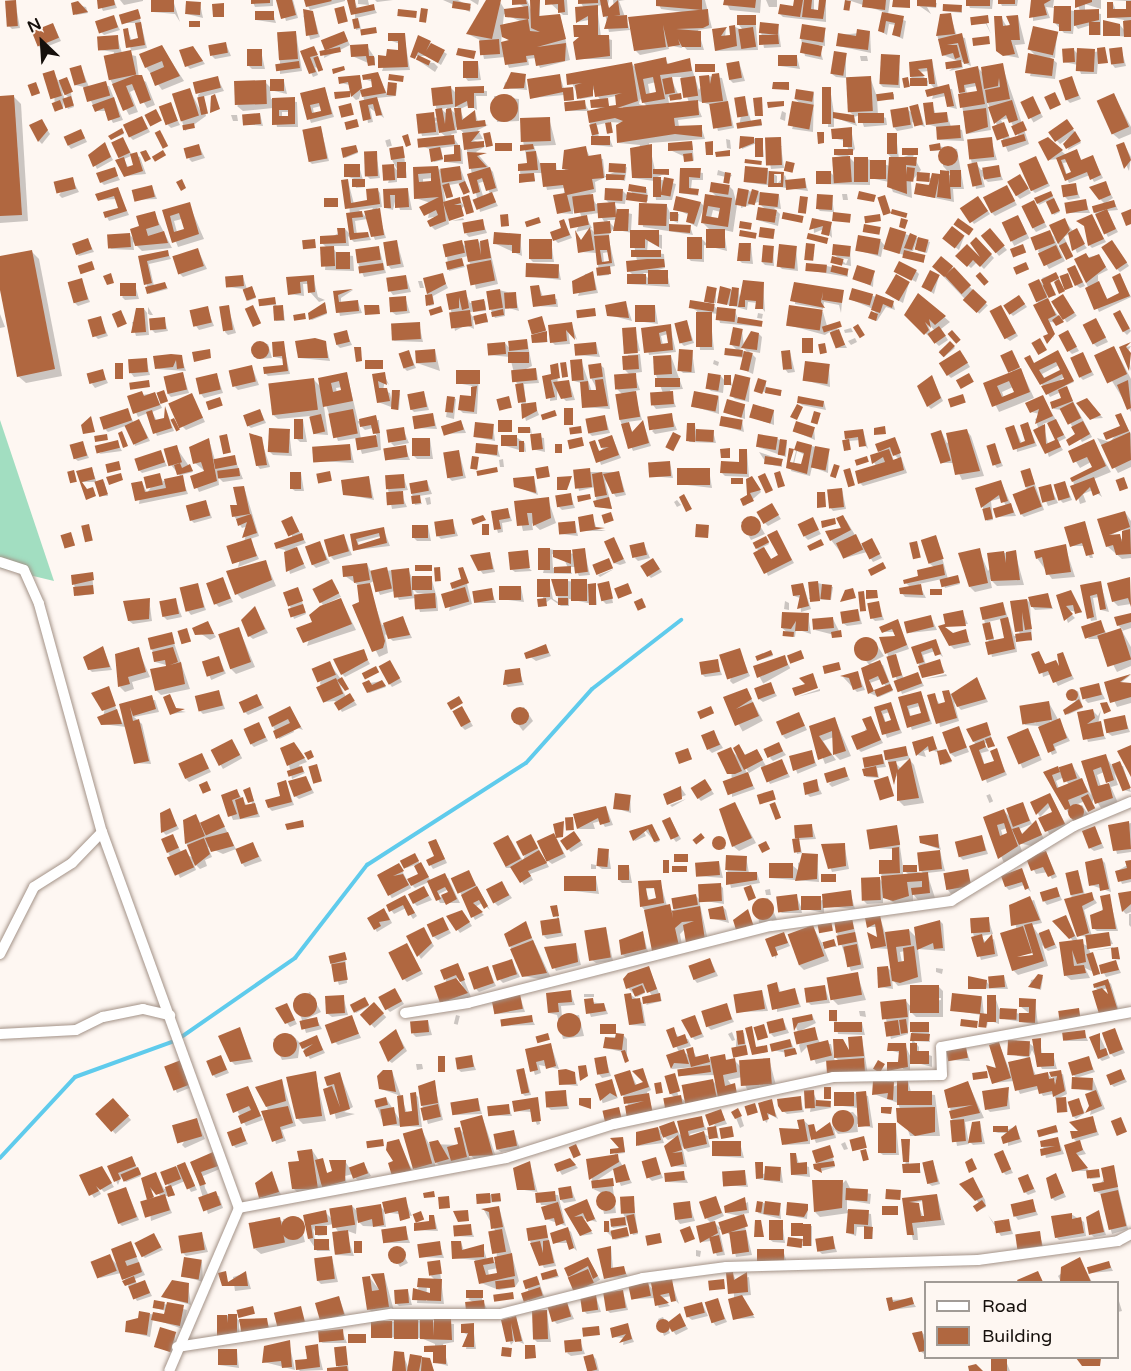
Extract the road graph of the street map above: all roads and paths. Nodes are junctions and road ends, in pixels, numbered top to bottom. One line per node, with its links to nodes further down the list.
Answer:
1 (0, 562): 3 (street)
2 (1131, 802): 6 (street)
3 (102, 832): 4 (street); 7 (street)
4 (0, 954)
5 (1131, 1012): 9 (street)
6 (405, 1013)
7 (170, 1015): 8 (street); 9 (street)
8 (0, 1034)
9 (239, 1209): 11 (street)
10 (1131, 1234): 11 (street)
11 (177, 1347): 12 (street)
12 (169, 1371)

